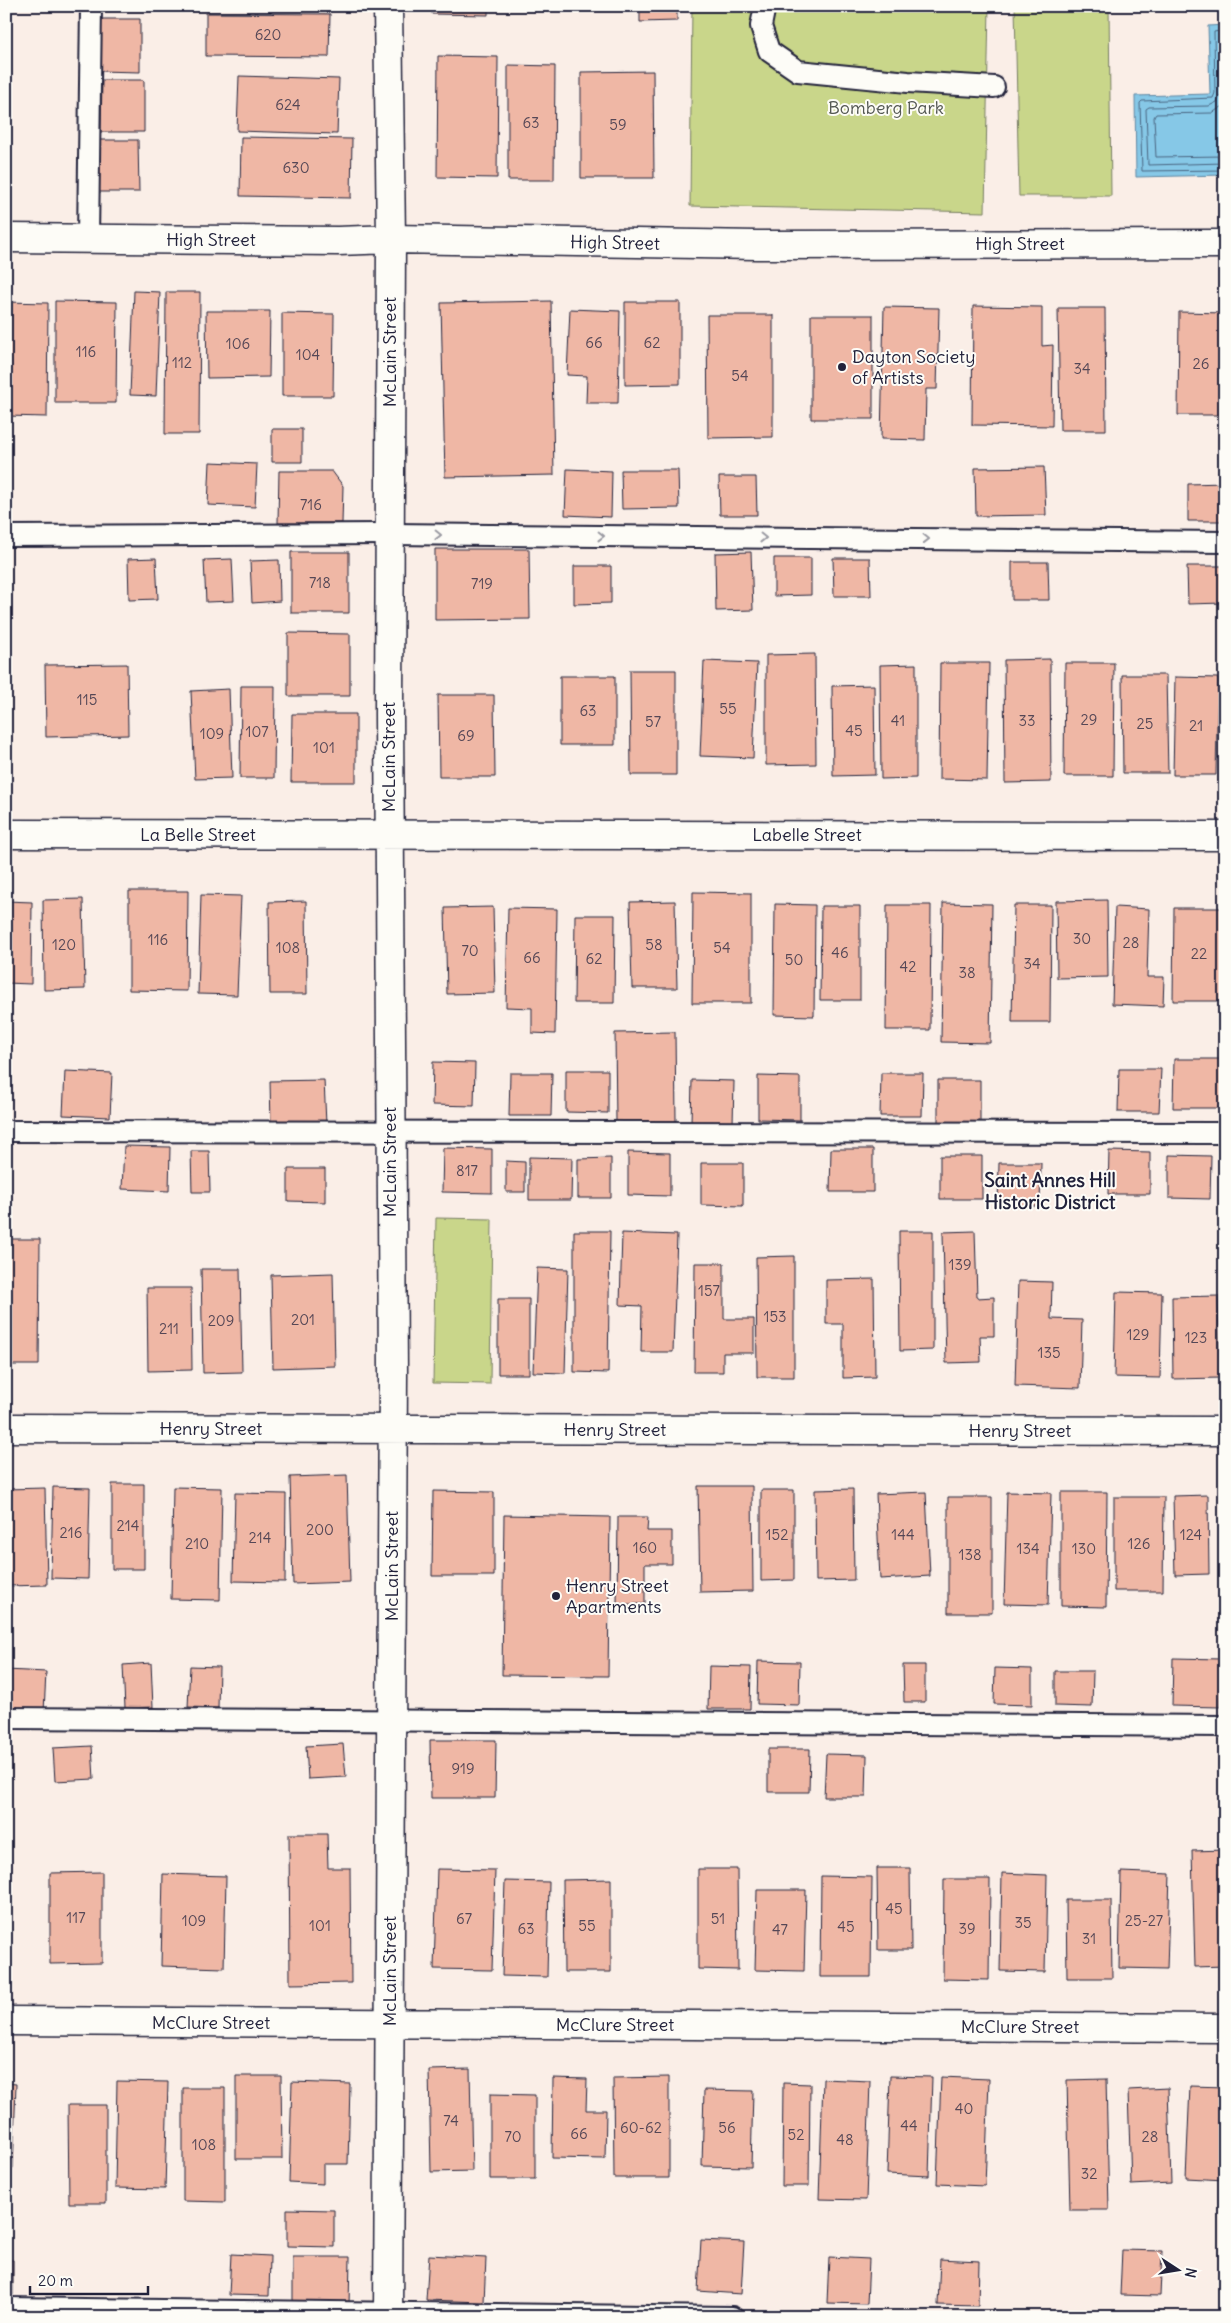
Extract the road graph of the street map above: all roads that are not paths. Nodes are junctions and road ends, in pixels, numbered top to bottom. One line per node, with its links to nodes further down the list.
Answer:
1 (91, 6): 6 (lane)
2 (388, 6): 7 (street, McLain Street)
3 (765, 6): 4 (lane)
4 (994, 87)
5 (6, 238): 6 (street, High Street)
6 (88, 239): 7 (street, High Street)
7 (391, 239): 8 (street, High Street); 9 (street, McLain Street)
8 (1225, 244)
9 (390, 534): 10 (lane); 11 (lane, one-way to 11); 13 (street, McLain Street)
10 (6, 536)
11 (1225, 542)
12 (6, 834): 13 (street, La Belle Street)
13 (390, 835): 14 (street, Labelle Street); 16 (street, McLain Street)
14 (1225, 836)
15 (6, 1131): 16 (lane)
16 (390, 1131): 17 (lane); 19 (street, McLain Street)
17 (1225, 1133)
18 (6, 1428): 19 (street, Henry Street)
19 (391, 1430): 20 (street, Henry Street); 22 (street, McLain Street)
20 (1225, 1431)
21 (6, 1718): 22 (lane)
22 (392, 1720): 23 (lane); 25 (street, McLain Street)
23 (1225, 1726)
24 (6, 2021): 25 (street, McClure Street)
25 (389, 2024): 26 (street, McClure Street); 28 (street, McLain Street)
26 (1225, 2028)
27 (6, 2308): 28 (lane)
28 (388, 2314): 29 (lane)
29 (687, 2317): 30 (lane)
30 (732, 2317)

